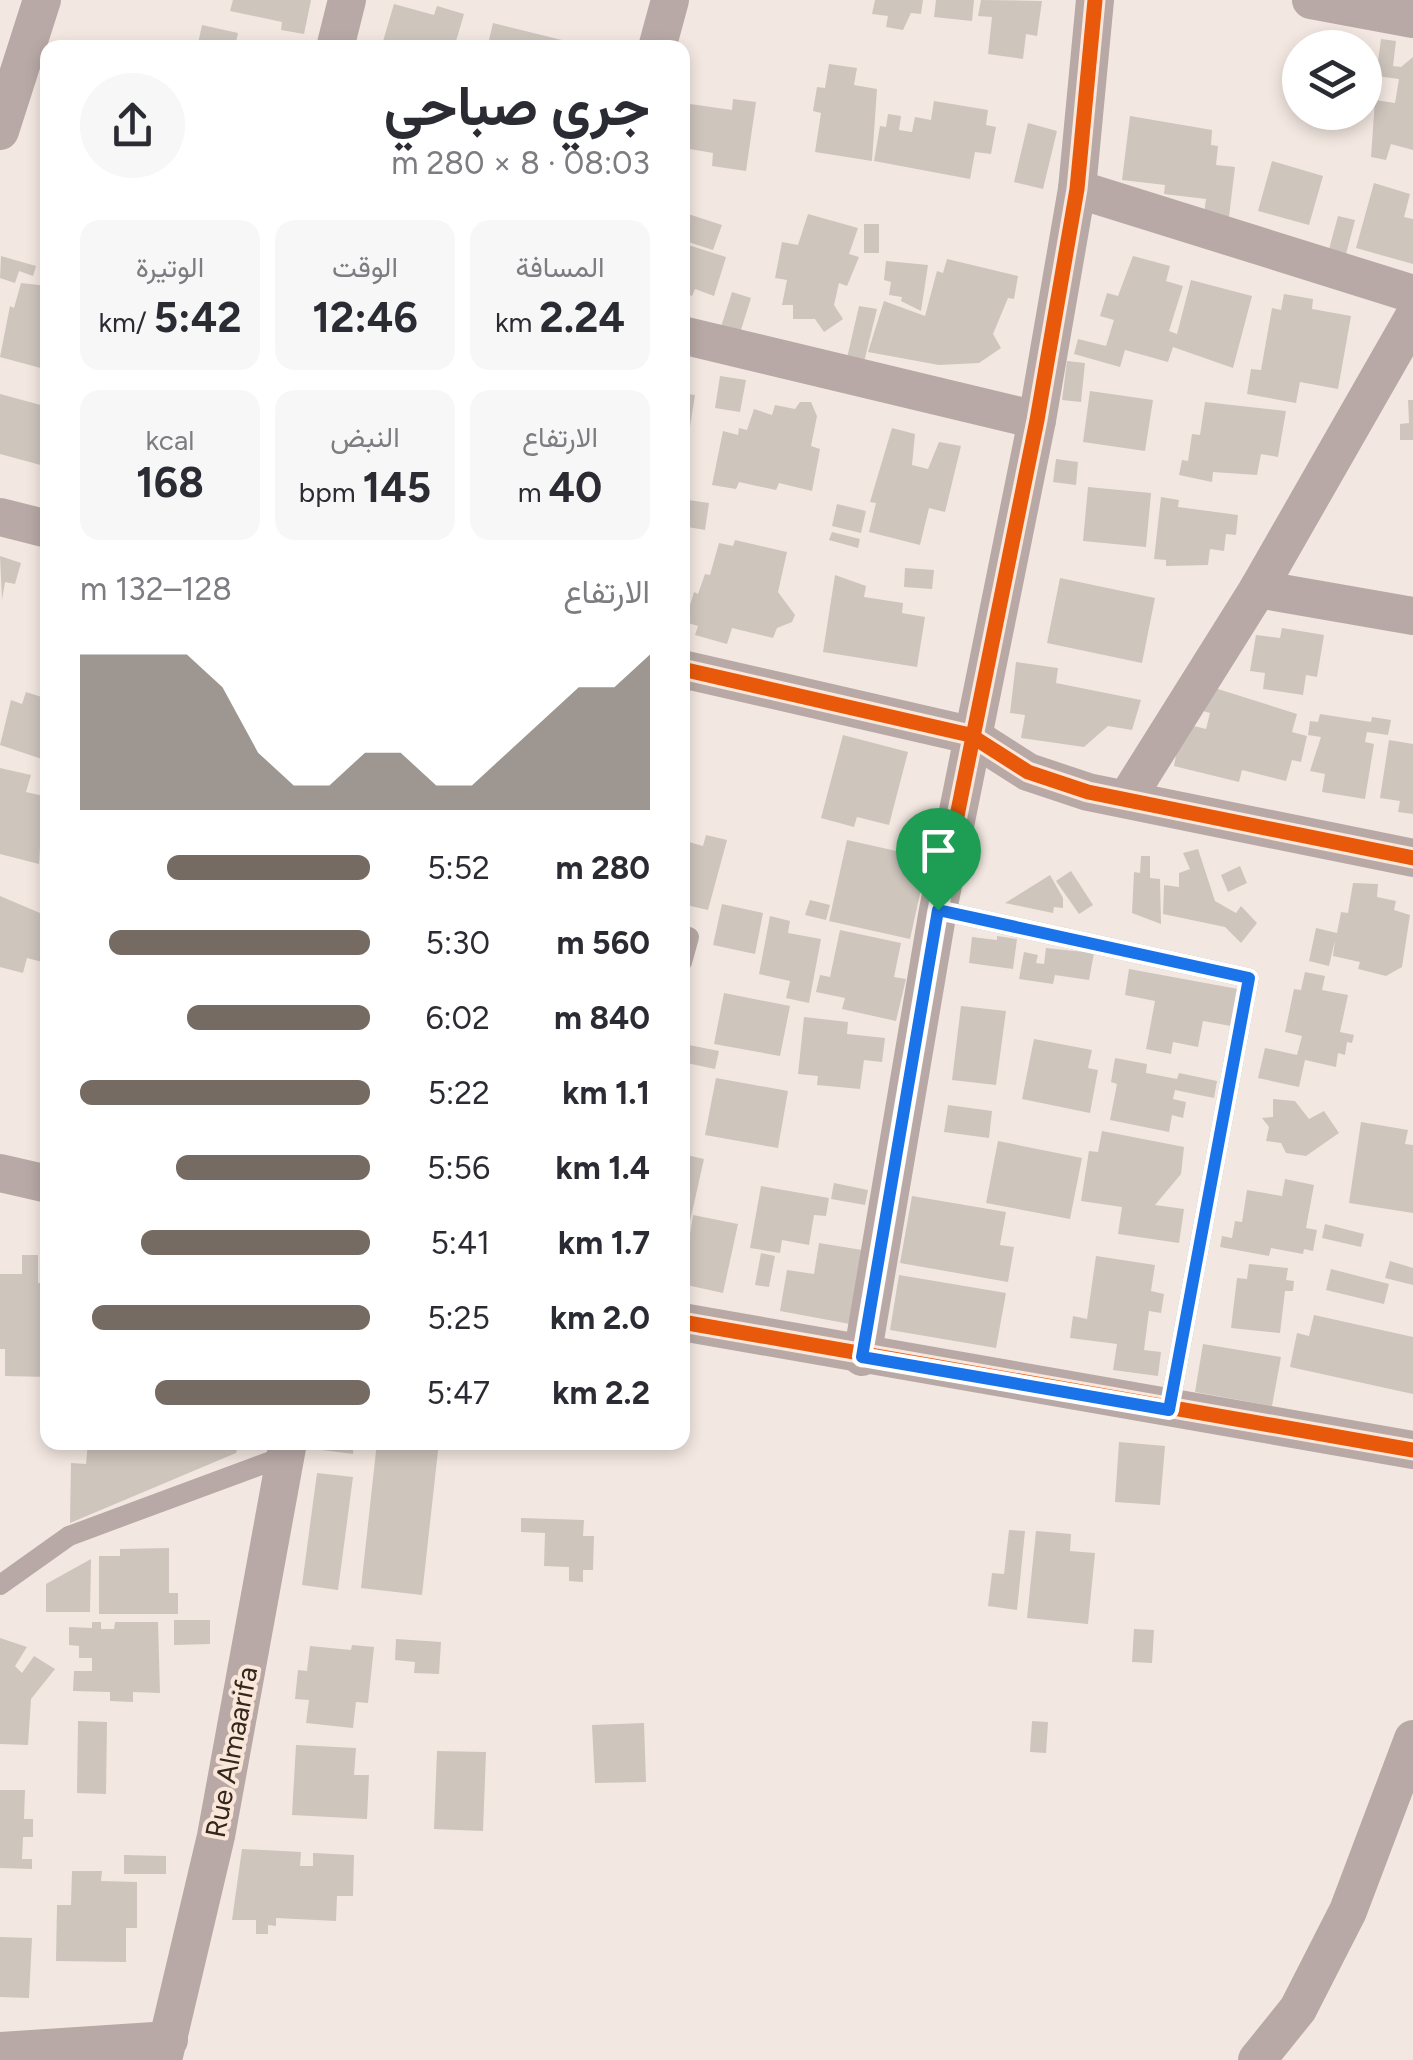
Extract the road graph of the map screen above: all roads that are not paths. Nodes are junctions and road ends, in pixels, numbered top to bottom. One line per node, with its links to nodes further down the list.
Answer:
1 (42, 0): 9 (street)
2 (347, 0): 7 (street)
3 (670, 0): 8 (street)
4 (1095, 0): 10 (street)
5 (1311, 0): 6 (street)
6 (1413, 19)
7 (336, 40)
8 (659, 40)
9 (0, 130)
10 (1077, 189): 11 (street); 14 (street)
11 (1413, 294)
12 (1413, 318): 17 (street)
13 (690, 337): 14 (street)
14 (1036, 420): 20 (street)
15 (0, 518): 16 (street)
16 (40, 528)
17 (1258, 589): 18 (street); 21 (street)
18 (1413, 616)
19 (690, 671): 20 (street)
20 (970, 735): 21 (street); 23 (street)
21 (1126, 798): 22 (street)
22 (1413, 858)
23 (938, 910): 27 (street); 28 (lane)
24 (0, 1173): 25 (street)
25 (40, 1182)
26 (690, 1324): 27 (street)
27 (862, 1357): 28 (street)
28 (1169, 1410): 31 (street)
29 (284, 1450): 32 (lane)
30 (287, 1450): 34 (street, Rue Almaarifa)
31 (1413, 1450)
32 (0, 1585)
33 (1413, 1739): 36 (street)
34 (166, 2050): 35 (street)
35 (0, 2051)
36 (1257, 2060)

